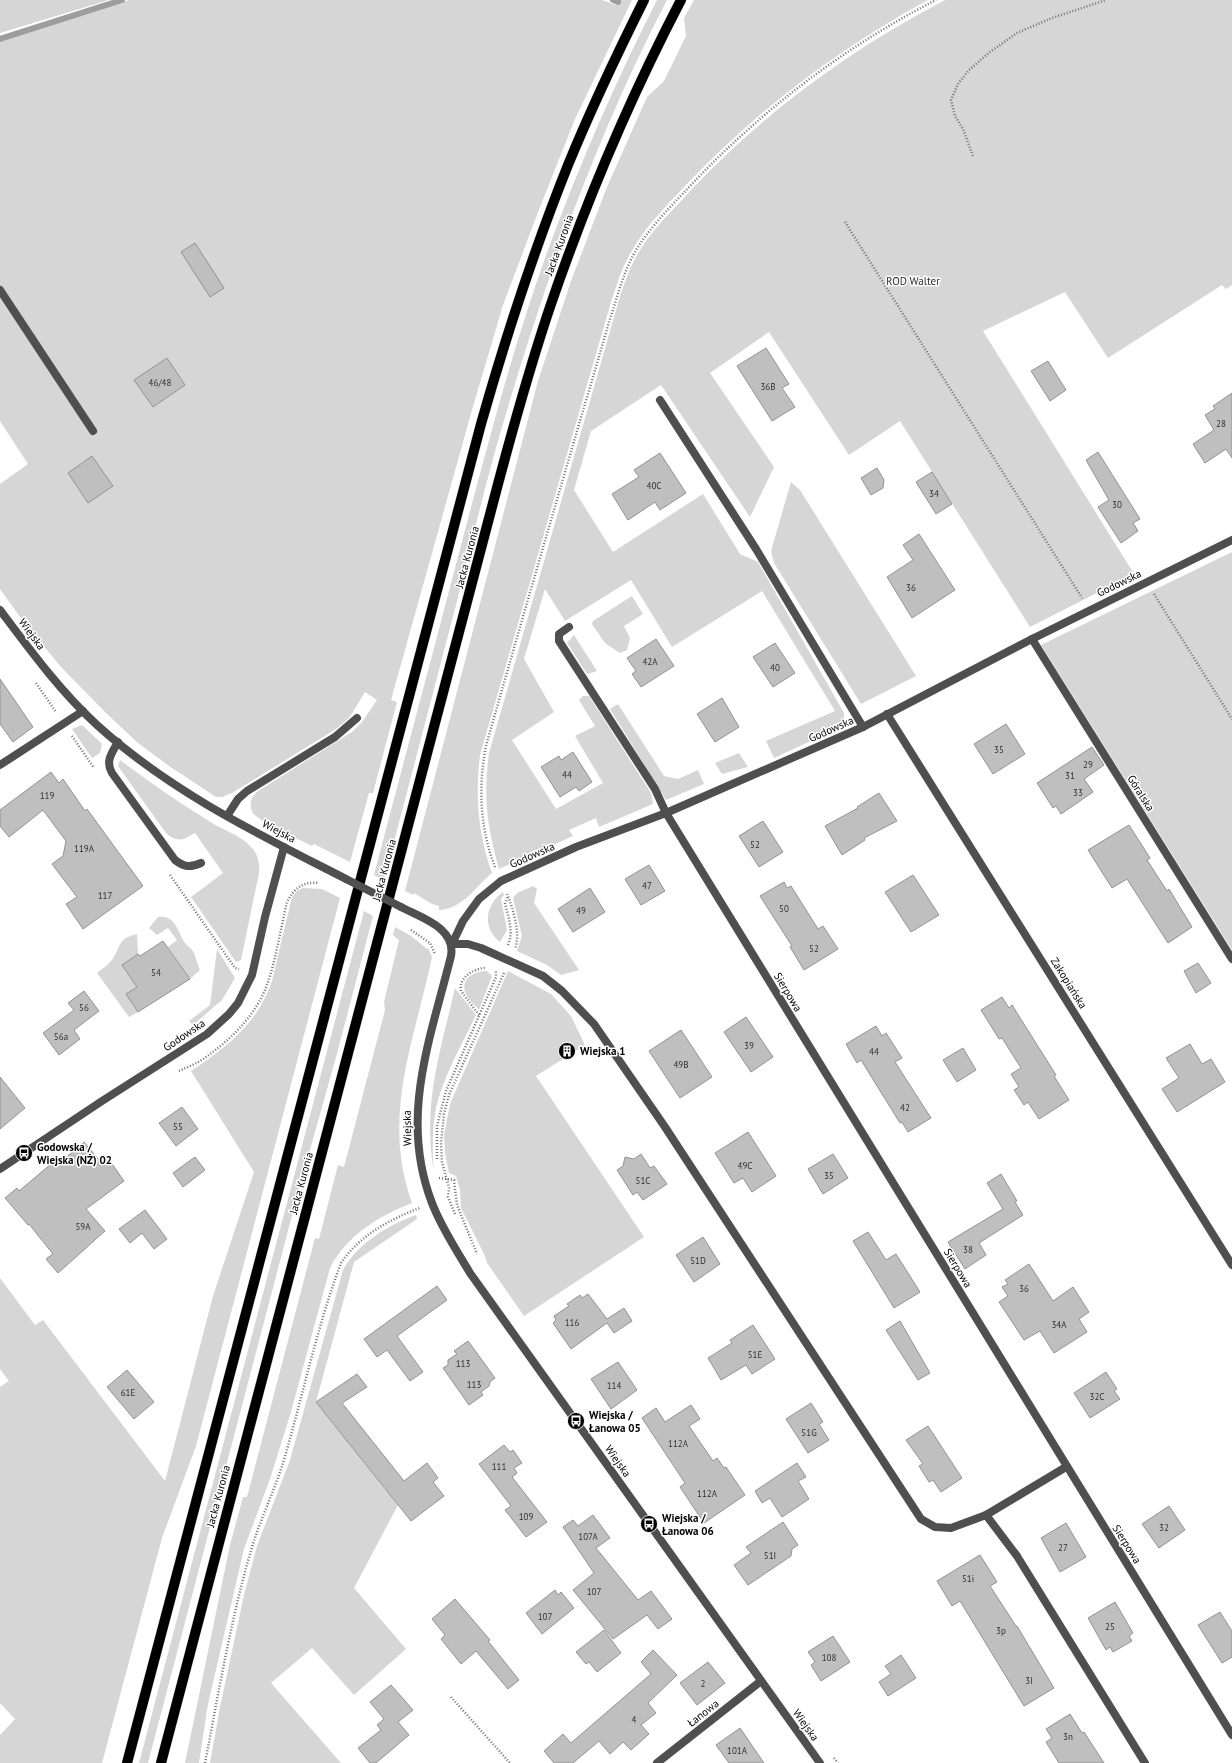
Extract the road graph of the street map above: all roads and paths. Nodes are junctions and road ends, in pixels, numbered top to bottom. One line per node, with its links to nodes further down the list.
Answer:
1 (644, 0): 53 (main road, Jacka Kuronia)
2 (681, 0): 54 (main road, Jacka Kuronia)
3 (936, 0): 27 (path)
4 (1106, 0): 5 (path)
5 (973, 156)
6 (845, 222): 13 (path)
7 (0, 290): 9 (street)
8 (660, 400): 20 (street)
9 (93, 431)
10 (1232, 540): 11 (street, Godowska)
11 (1147, 582): 13 (street, Godowska); 19 (path)
12 (0, 610): 16 (street, Wiejska)
13 (1090, 610): 15 (street, Godowska)
14 (569, 627): 23 (street, Sierpowa)
15 (1032, 639): 17 (street, Godowska); 34 (street, Góralska)
16 (83, 711): 21 (street, Wiejska); 22 (street)
17 (887, 714): 20 (street, Godowska); 46 (street, Zakopiańska)
18 (357, 718): 24 (street)
19 (1232, 719)
20 (863, 727): 23 (street, Godowska)
21 (118, 742): 24 (street, Wiejska); 26 (street)
22 (0, 765)
23 (666, 813): 27 (street, Godowska); 47 (street, Sierpowa)
24 (227, 816): 25 (street, Wiejska)
25 (284, 847): 31 (street, Wiejska, bridge); 38 (street, Godowska)
26 (201, 863)
27 (501, 881): 29 (path); 31 (street, Godowska)
28 (511, 894): 29 (path)
29 (508, 897): 32 (path); 32 (path)
30 (409, 929): 33 (path)
31 (452, 944): 32 (street); 42 (street, Wiejska)
32 (506, 958): 35 (path); 40 (path); 48 (street)
33 (436, 960)
34 (1232, 960)
35 (496, 971): 36 (path); 36 (path)
36 (479, 1015): 37 (path)
37 (437, 1164)
38 (0, 1169)
39 (437, 1171): 40 (path)
40 (447, 1179): 42 (path); 45 (path)
41 (417, 1202): 43 (path)
42 (432, 1204): 43 (path); 49 (street, Wiejska)
43 (419, 1208): 44 (path); 55 (path)
44 (423, 1215)
45 (479, 1260)
46 (1232, 1265)
47 (1066, 1467): 48 (street); 51 (street, Sierpowa)
48 (986, 1514): 60 (street)
49 (761, 1681): 57 (street, Łanowa); 58 (street, Wiejska)
50 (451, 1696): 56 (path)
51 (1232, 1734)
52 (833, 1757): 59 (path)
53 (127, 1763)
54 (161, 1763)
55 (205, 1763)
56 (510, 1763)
57 (657, 1763)
58 (820, 1763)
59 (838, 1763)
60 (1145, 1763)

